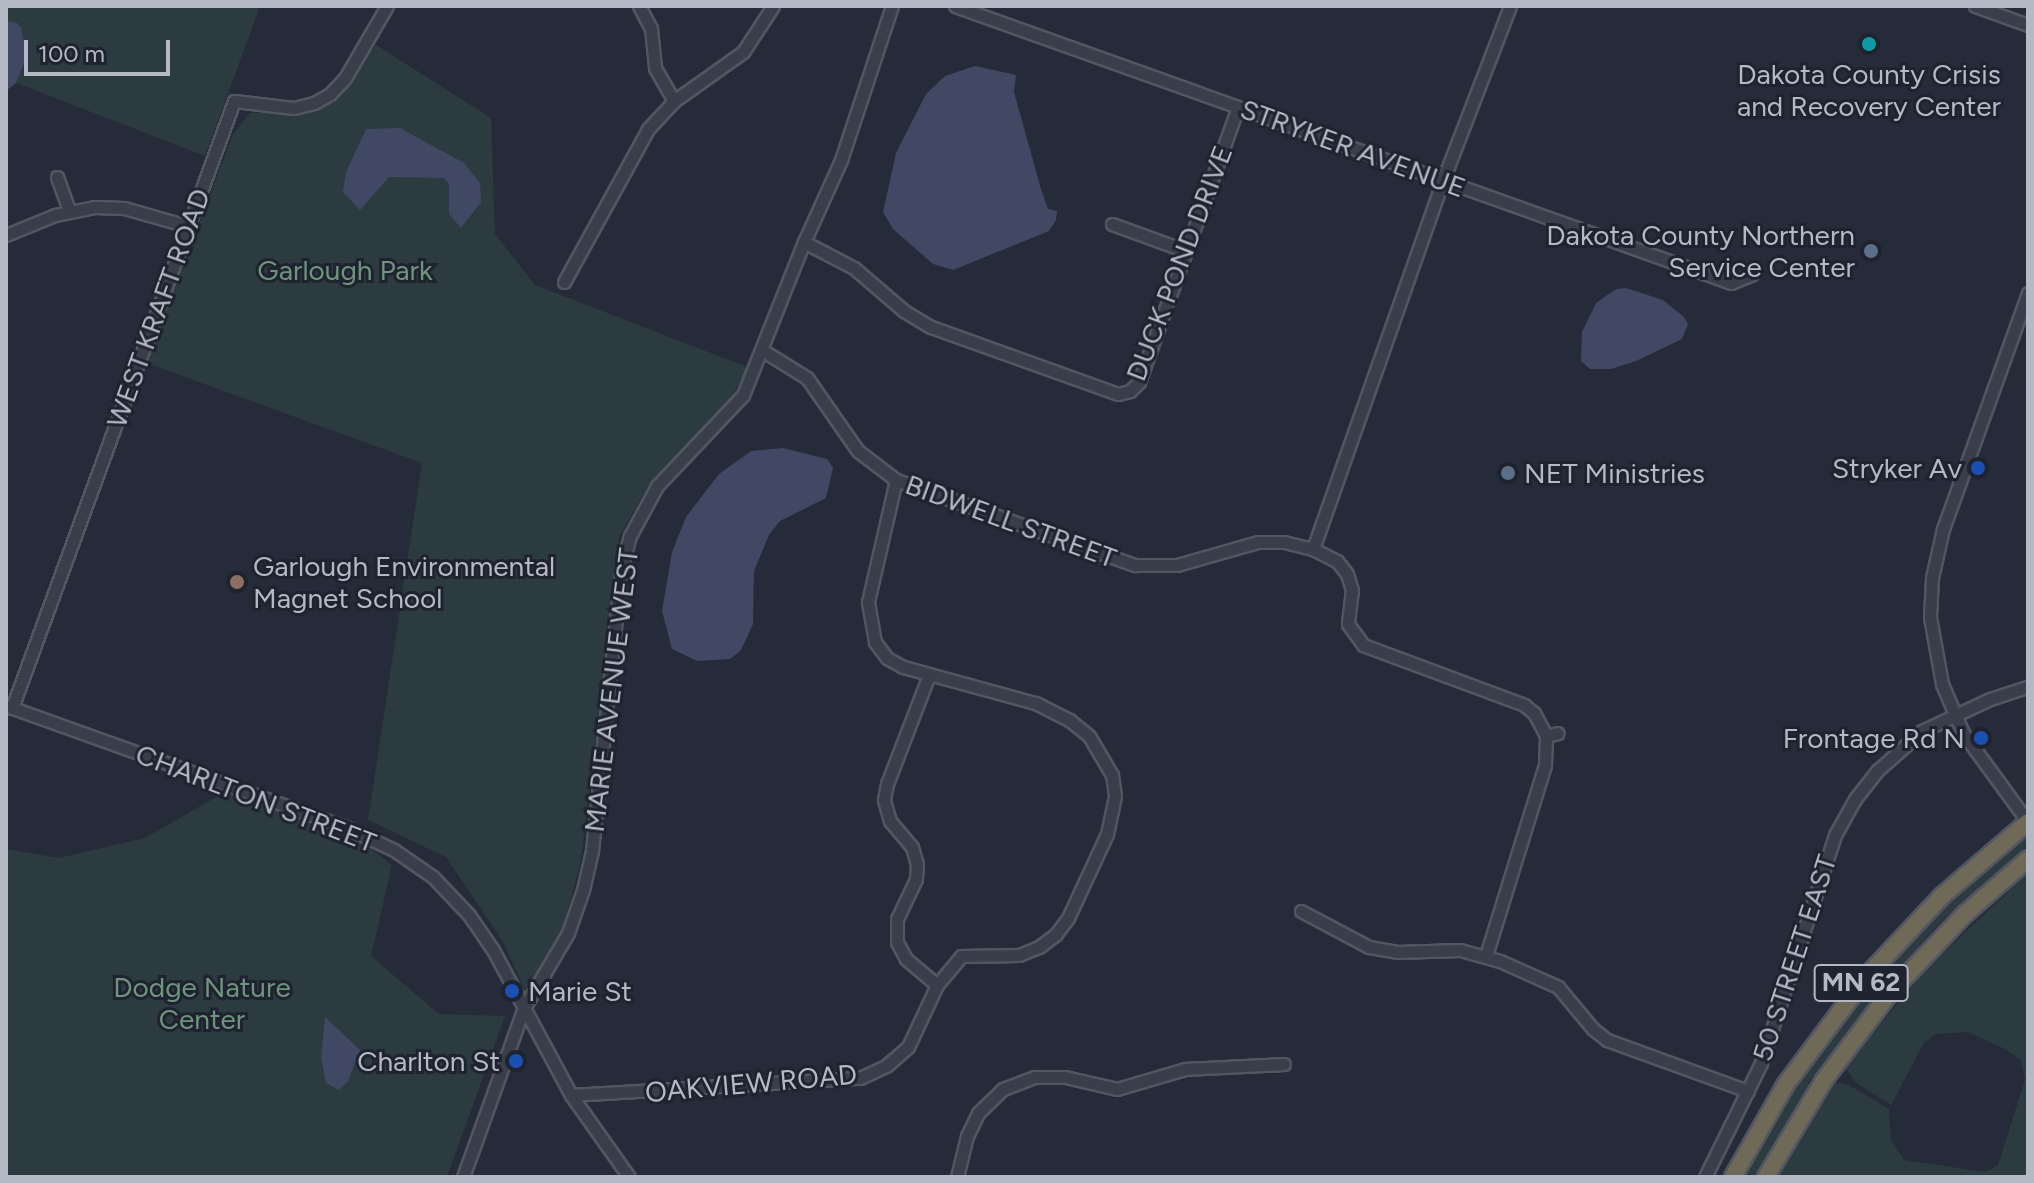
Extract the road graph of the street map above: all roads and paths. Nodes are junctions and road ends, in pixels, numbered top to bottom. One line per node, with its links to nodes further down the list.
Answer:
1 (387, 6): 15 (street, WEST KRAFT ROAD)
2 (639, 6): 9 (street)
3 (773, 6): 9 (street)
4 (892, 6): 17 (street, MARIE AVENUE WEST)
5 (955, 6): 10 (street, STRYKER AVENUE)
6 (1510, 6): 12 (street)
7 (1975, 6): 8 (street)
8 (2028, 25)
9 (674, 101): 20 (street)
10 (1238, 107): 12 (street, STRYKER AVENUE); 18 (street, DUCK POND DRIVE)
11 (57, 177): 13 (street)
12 (1443, 180): 19 (street, STRYKER AVENUE); 24 (street)
13 (70, 212): 15 (street); 16 (street)
14 (1112, 224): 18 (street)
15 (187, 226): 27 (street, WEST KRAFT ROAD)
16 (6, 235)
17 (804, 242): 18 (street, DUCK POND DRIVE); 22 (street, MARIE AVENUE WEST)
18 (1186, 251)
19 (1751, 275)
20 (564, 282)
21 (2028, 293): 28 (street)
22 (762, 350): 23 (street, BIDWELL STREET); 34 (street, MARIE AVENUE WEST)
23 (896, 480): 24 (street, BIDWELL STREET); 25 (street, OAKVIEW ROAD)
24 (1313, 549): 32 (street)
25 (929, 675): 33 (street); 33 (street, OAKVIEW ROAD)
26 (2028, 687): 28 (street, 50 STREET EAST)
27 (9, 707): 34 (street, CHARLTON STREET)
28 (1956, 716): 29 (street); 36 (street, 50 STREET EAST)
29 (2028, 822): 42 (highway, MN 62)
30 (2028, 859): 43 (highway, MN 62)
31 (1301, 911): 32 (street)
32 (1486, 956): 36 (street)
33 (937, 985): 37 (street, OAKVIEW ROAD)
34 (524, 1008): 37 (street, CHARLTON STREET); 38 (street, MARIE AVENUE WEST)
35 (1284, 1064): 40 (street)
36 (1748, 1091): 41 (street, 50 STREET EAST)
37 (571, 1095): 39 (street, CHARLTON STREET)
38 (463, 1177)
39 (629, 1177)
40 (957, 1177)
41 (1705, 1177)
42 (1733, 1177)
43 (1766, 1177)

